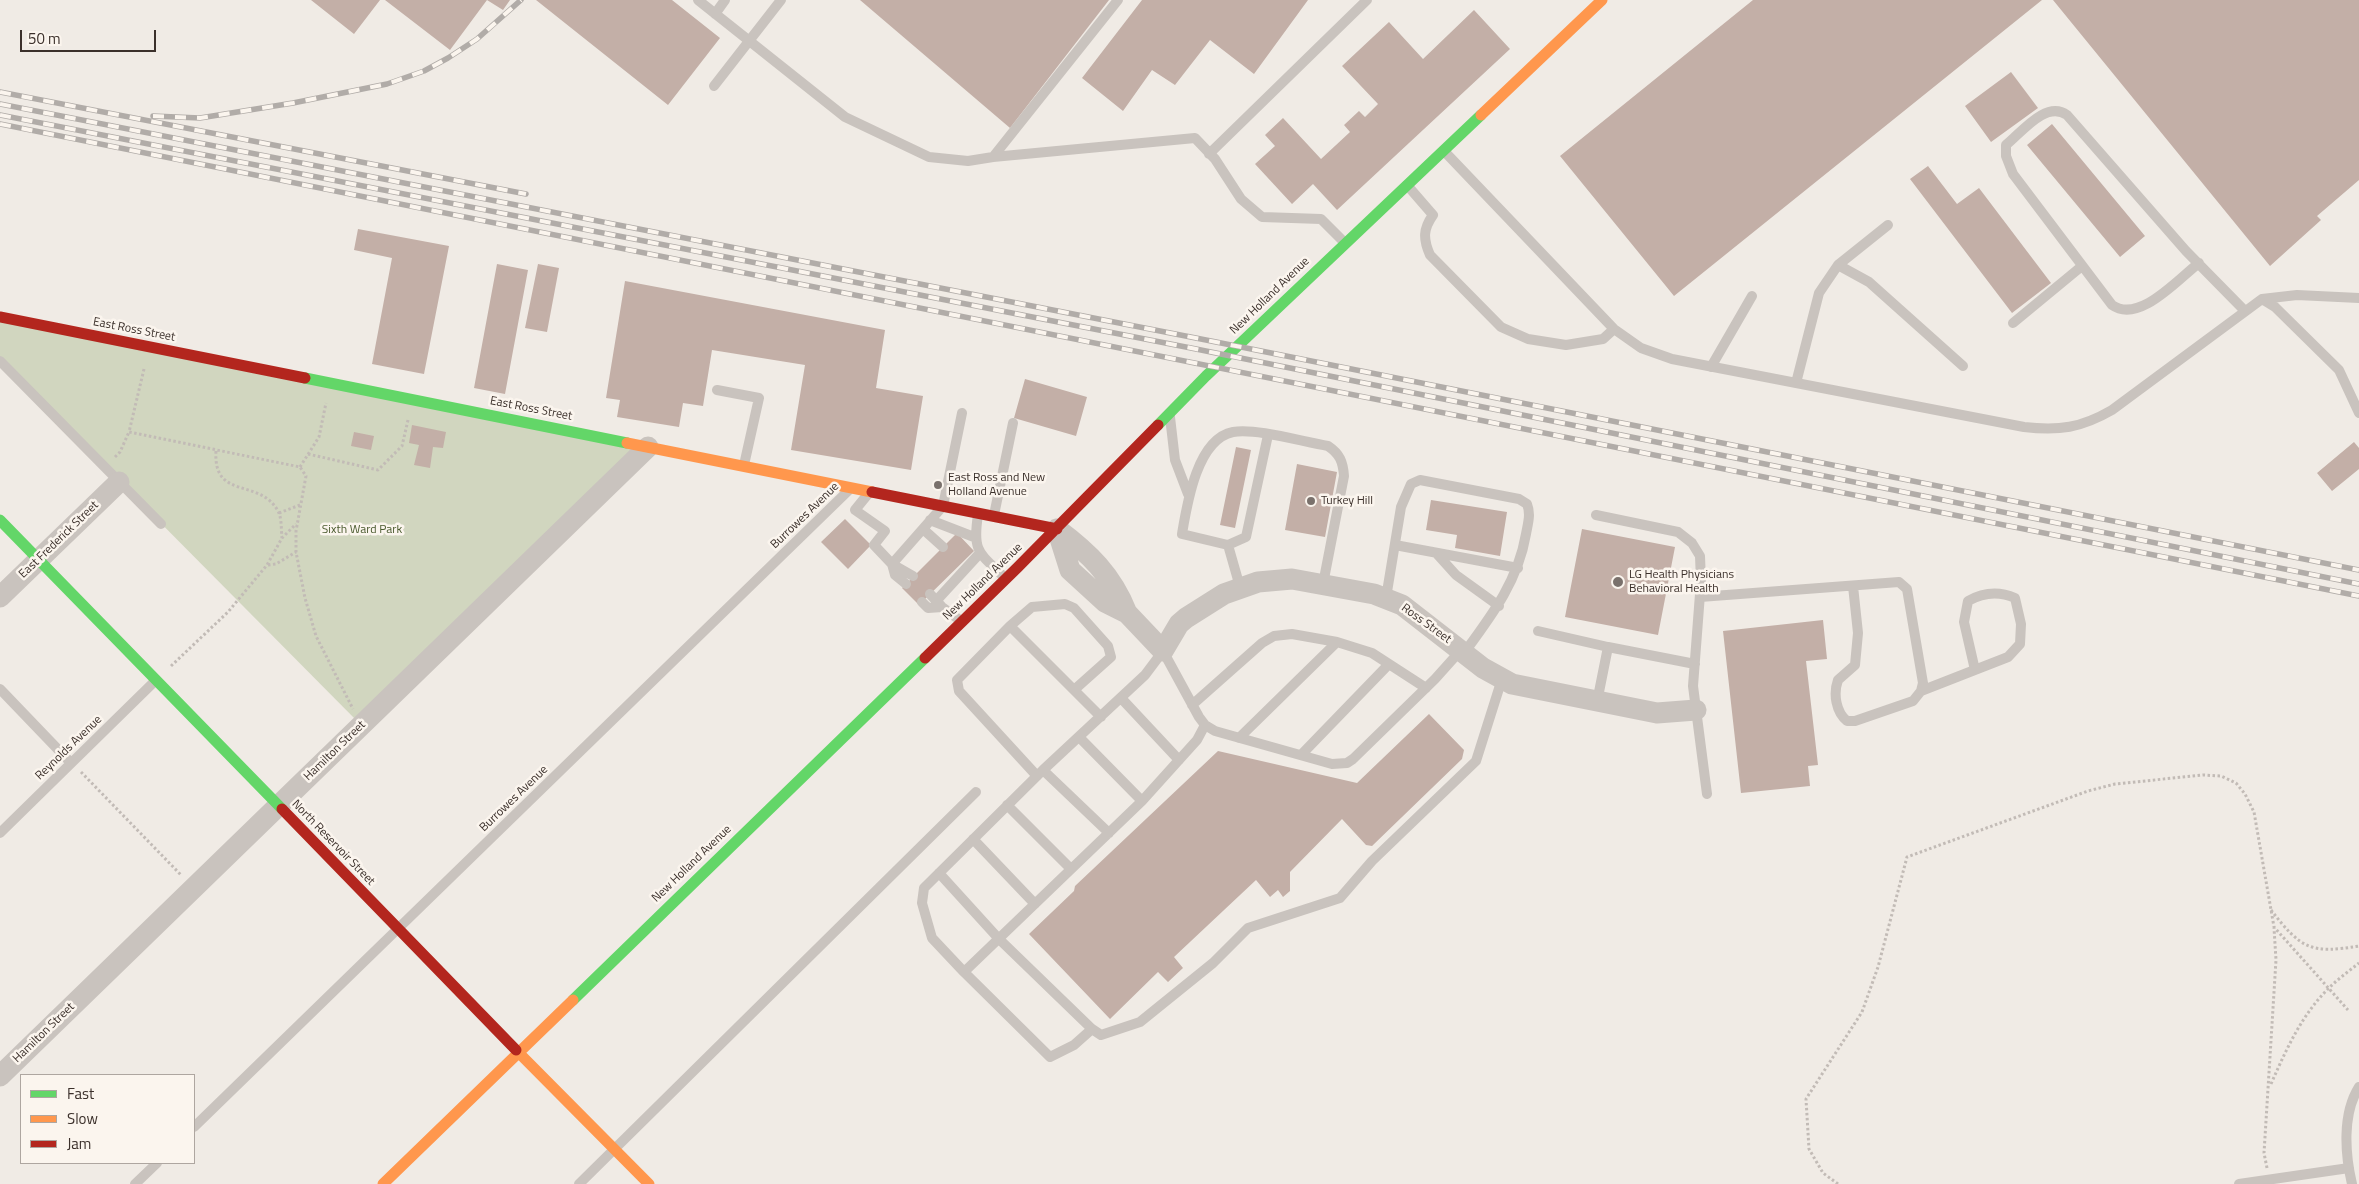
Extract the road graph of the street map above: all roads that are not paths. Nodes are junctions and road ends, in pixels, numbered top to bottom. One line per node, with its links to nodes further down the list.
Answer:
1 (698, 0): 7 (lane)
2 (725, 0): 7 (lane)
3 (781, 0): 8 (lane)
4 (1118, 0): 12 (lane)
5 (1367, 0): 11 (lane)
6 (1602, 0): 10 (street, New Holland Avenue)
7 (715, 14): 8 (lane)
8 (749, 41): 9 (lane); 12 (lane)
9 (714, 86)
10 (1443, 150): 13 (street, New Holland Avenue); 25 (lane)
11 (1209, 154): 12 (lane); 15 (lane)
12 (993, 157)
13 (1407, 184): 15 (street, New Holland Avenue); 25 (lane)
14 (1888, 225): 17 (lane)
15 (1345, 243): 31 (street, New Holland Avenue)
16 (2198, 264): 18 (lane); 18 (lane); 22 (lane)
17 (1838, 265): 28 (lane); 29 (lane)
18 (2082, 266): 24 (lane)
19 (1752, 296): 27 (lane)
20 (2359, 298): 21 (lane)
21 (2262, 299): 22 (lane); 33 (lane)
22 (2245, 311): 29 (lane)
23 (0, 317): 36 (street, East Ross Street)
24 (2013, 324)
25 (1614, 329): 27 (lane)
26 (0, 361): 48 (lane)
27 (1711, 366): 29 (lane)
28 (1963, 366)
29 (1796, 383)
30 (717, 390): 37 (lane)
31 (1170, 412): 41 (lane); 50 (street, New Holland Avenue)
32 (962, 413): 42 (lane)
33 (2359, 413)
34 (1013, 423): 45 (lane)
35 (1268, 435): 41 (lane); 52 (lane); 62 (lane)
36 (648, 447): 37 (street, East Ross Street); 100 (street, Hamilton Street)
37 (743, 466): 39 (street, East Ross Street)
38 (119, 482): 57 (street, East Frederick Street)
39 (852, 488): 40 (street, East Ross Street); 108 (lane, Burrowes Avenue)
40 (870, 491): 42 (street, East Ross Street); 58 (lane)
41 (1188, 494): 52 (lane)
42 (943, 506): 43 (street, East Ross Street); 47 (lane)
43 (978, 513): 45 (street, East Ross Street); 51 (lane)
44 (1596, 515): 65 (lane)
45 (994, 516): 50 (street, East Ross Street)
46 (0, 520): 57 (street, North Reservoir Street)
47 (930, 520): 49 (lane); 51 (lane)
48 (161, 524)
49 (923, 529): 54 (lane); 58 (lane)
50 (1057, 529): 60 (street, New Holland Avenue); 74 (street)
51 (974, 537): 55 (lane)
52 (1228, 545): 64 (lane)
53 (1395, 545): 56 (lane); 59 (lane); 67 (lane)
54 (943, 547)
55 (980, 553): 60 (lane); 69 (lane)
56 (1438, 554): 59 (lane); 68 (lane)
57 (39, 560): 66 (street, East Frederick Street); 80 (street, North Reservoir Street)
58 (892, 564): 61 (lane)
59 (1518, 568): 68 (lane)
60 (1006, 579): 69 (street, New Holland Avenue)
61 (910, 580)
62 (1323, 584): 64 (street, Ross Street); 67 (street, Ross Street)
63 (1853, 586): 65 (lane); 84 (lane); 84 (lane)
64 (1240, 587): 74 (street, Ross Street)
65 (1700, 597): 77 (lane)
66 (0, 598)
67 (1386, 598): 75 (street, Ross Street)
68 (1499, 606): 75 (lane)
69 (962, 622): 112 (street, New Holland Avenue)
70 (1010, 626): 83 (lane); 83 (lane); 96 (lane)
71 (1538, 632): 73 (lane)
72 (1337, 642): 76 (lane); 87 (lane); 92 (lane)
73 (1608, 647): 77 (lane); 86 (lane)
74 (1163, 651): 85 (lane); 87 (lane)
75 (1462, 651): 79 (street, Ross Street); 81 (lane)
76 (1389, 664): 81 (lane); 93 (lane)
77 (1695, 664): 88 (lane)
78 (1975, 670): 78 (lane); 84 (lane)
79 (1502, 679): 86 (street, Ross Street); 111 (lane)
80 (156, 680): 95 (lane, Reynolds Avenue); 100 (street, North Reservoir Street)
81 (1426, 688): 93 (lane)
82 (0, 689): 95 (lane)
83 (1074, 690): 89 (lane)
84 (1921, 691)
85 (1121, 698): 89 (lane); 94 (lane)
86 (1597, 702): 88 (street, Ross Street)
87 (1192, 705): 90 (lane)
88 (1696, 710): 98 (lane)
89 (1101, 717): 91 (lane)
90 (1206, 725): 92 (lane); 94 (lane)
91 (1079, 737): 96 (lane); 99 (lane)
92 (1238, 738): 93 (lane)
93 (1301, 755)
94 (1179, 760): 99 (lane)
95 (72, 763): 102 (lane, Reynolds Avenue)
96 (1040, 773): 101 (lane); 103 (lane)
97 (976, 792): 116 (lane)
98 (1707, 794)
99 (1142, 801): 103 (lane)
100 (278, 806): 108 (street, North Reservoir Street); 113 (street, Hamilton Street)
101 (1008, 806): 104 (lane); 105 (lane)
102 (0, 833)
103 (1108, 833): 105 (lane)
104 (973, 839): 106 (lane); 107 (lane)
105 (1071, 869): 107 (lane)
106 (939, 873): 109 (lane); 110 (lane)
107 (1035, 904): 109 (lane)
108 (398, 929): 112 (street, North Reservoir Street); 115 (lane, Burrowes Avenue)
109 (999, 939): 110 (lane); 111 (lane)
110 (964, 972): 111 (lane)
111 (1092, 1028)
112 (518, 1053): 116 (street, North Reservoir Street); 120 (street, New Holland Avenue)
113 (0, 1076)
114 (2359, 1087): 118 (lane)
115 (195, 1126)
116 (613, 1150): 121 (lane); 122 (street, North Reservoir Street)
117 (156, 1164): 119 (lane)
118 (2348, 1168): 123 (lane); 124 (lane)
119 (135, 1184)
120 (383, 1184)
121 (579, 1184)
122 (649, 1184)
123 (2239, 1184)
124 (2352, 1184)

